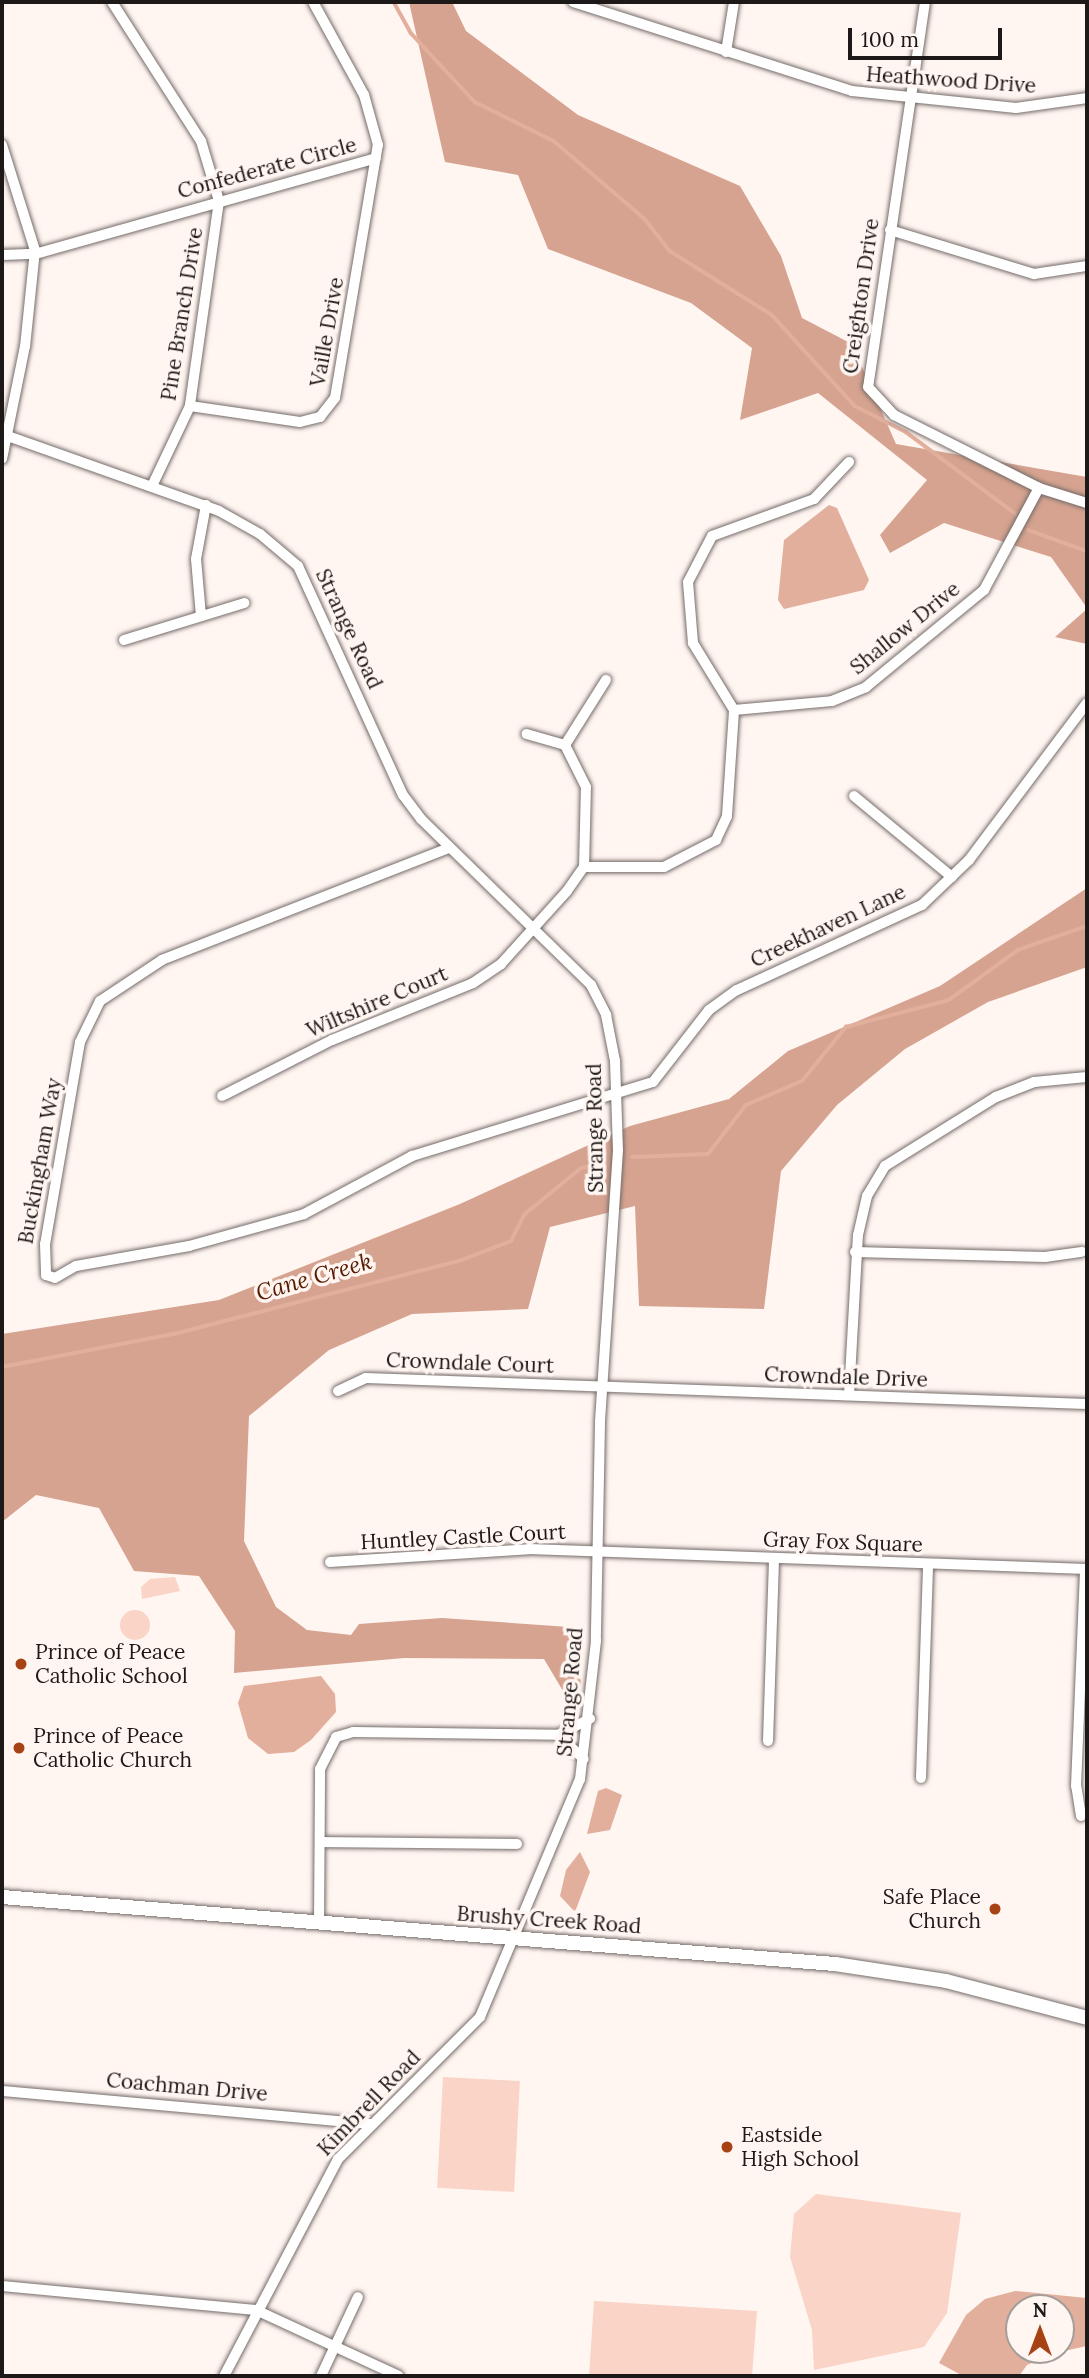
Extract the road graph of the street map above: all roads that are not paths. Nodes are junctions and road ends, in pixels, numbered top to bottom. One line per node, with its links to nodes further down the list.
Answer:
1 (112, 2): 11 (street, Pine Branch Drive)
2 (313, 2): 10 (street, Confederate Circle)
3 (573, 2): 6 (street, Heathwood Drive)
4 (734, 2): 6 (street)
5 (925, 2): 8 (street, Creighton Drive)
6 (726, 52): 8 (street, Heathwood Drive)
7 (1087, 98): 8 (street, Heathwood Drive)
8 (910, 100): 12 (street, Creighton Drive)
9 (2, 145): 13 (street)
10 (376, 158): 11 (street, Confederate Circle); 16 (street, Vaille Drive)
11 (219, 201): 13 (street, Confederate Circle); 16 (street, Pine Branch Drive)
12 (890, 230): 15 (street); 21 (street, Creighton Drive)
13 (35, 254): 14 (street, Confederate Circle); 17 (street)
14 (2, 255)
15 (1087, 266)
16 (190, 406): 20 (street, Pine Branch Drive)
17 (6, 436): 18 (street); 20 (street, Strange Road)
18 (2, 459)
19 (849, 462): 29 (street)
20 (152, 486): 23 (street, Strange Road)
21 (1039, 488): 22 (street, Creighton Drive); 29 (street, Shallow Drive)
22 (1087, 503)
23 (206, 505): 25 (street); 33 (street, Strange Road)
24 (244, 603): 25 (street)
25 (201, 616): 26 (street)
26 (124, 639)
27 (606, 680): 31 (street)
28 (1087, 703): 35 (street, Creekhaven Lane)
29 (734, 710): 34 (street)
30 (527, 734): 31 (street)
31 (565, 745): 34 (street)
32 (854, 796): 35 (street)
33 (449, 848): 36 (street, Strange Road); 38 (street, Buckingham Way)
34 (584, 867): 36 (street, Wiltshire Court)
35 (952, 877): 38 (street, Creekhaven Lane)
36 (534, 926): 38 (street, Strange Road); 39 (street, Wiltshire Court)
37 (1087, 1077): 40 (street)
38 (618, 1089): 42 (street, Strange Road)
39 (222, 1096)
40 (855, 1252): 41 (street); 44 (street)
41 (1082, 1252)
42 (603, 1388): 43 (street, Crowndale Court); 44 (street, Crowndale Drive); 46 (street, Strange Road)
43 (338, 1391)
44 (849, 1395): 45 (street, Crowndale Drive)
45 (1087, 1404)
46 (598, 1551): 47 (street, Gray Fox Square); 48 (street, Huntley Castle Court); 51 (street, Strange Road)
47 (774, 1558): 49 (street, Gray Fox Square); 53 (street)
48 (330, 1562)
49 (928, 1564): 50 (street, Gray Fox Square); 55 (street)
50 (1086, 1569): 56 (street)
51 (590, 1719): 52 (street); 54 (street, Strange Road)
52 (558, 1735): 54 (street); 57 (street)
53 (768, 1741)
54 (584, 1759): 61 (street, Strange Road)
55 (921, 1779)
56 (1081, 1816)
57 (320, 1842): 58 (street); 60 (street)
58 (517, 1844)
59 (2, 1897): 60 (street, Brushy Creek Road)
60 (319, 1924): 61 (street, Brushy Creek Road)
61 (516, 1940): 62 (street, Brushy Creek Road); 64 (street, Kimbrell Road)
62 (1087, 2018)
63 (2, 2091): 64 (street, Coachman Drive)
64 (369, 2124): 67 (street, Kimbrell Road)
65 (2, 2286): 67 (street)
66 (358, 2297): 68 (street)
67 (256, 2310): 68 (street); 69 (street, Kimbrell Road)
68 (335, 2347): 70 (street); 71 (street)
69 (224, 2376)
70 (321, 2376)
71 (399, 2376)

